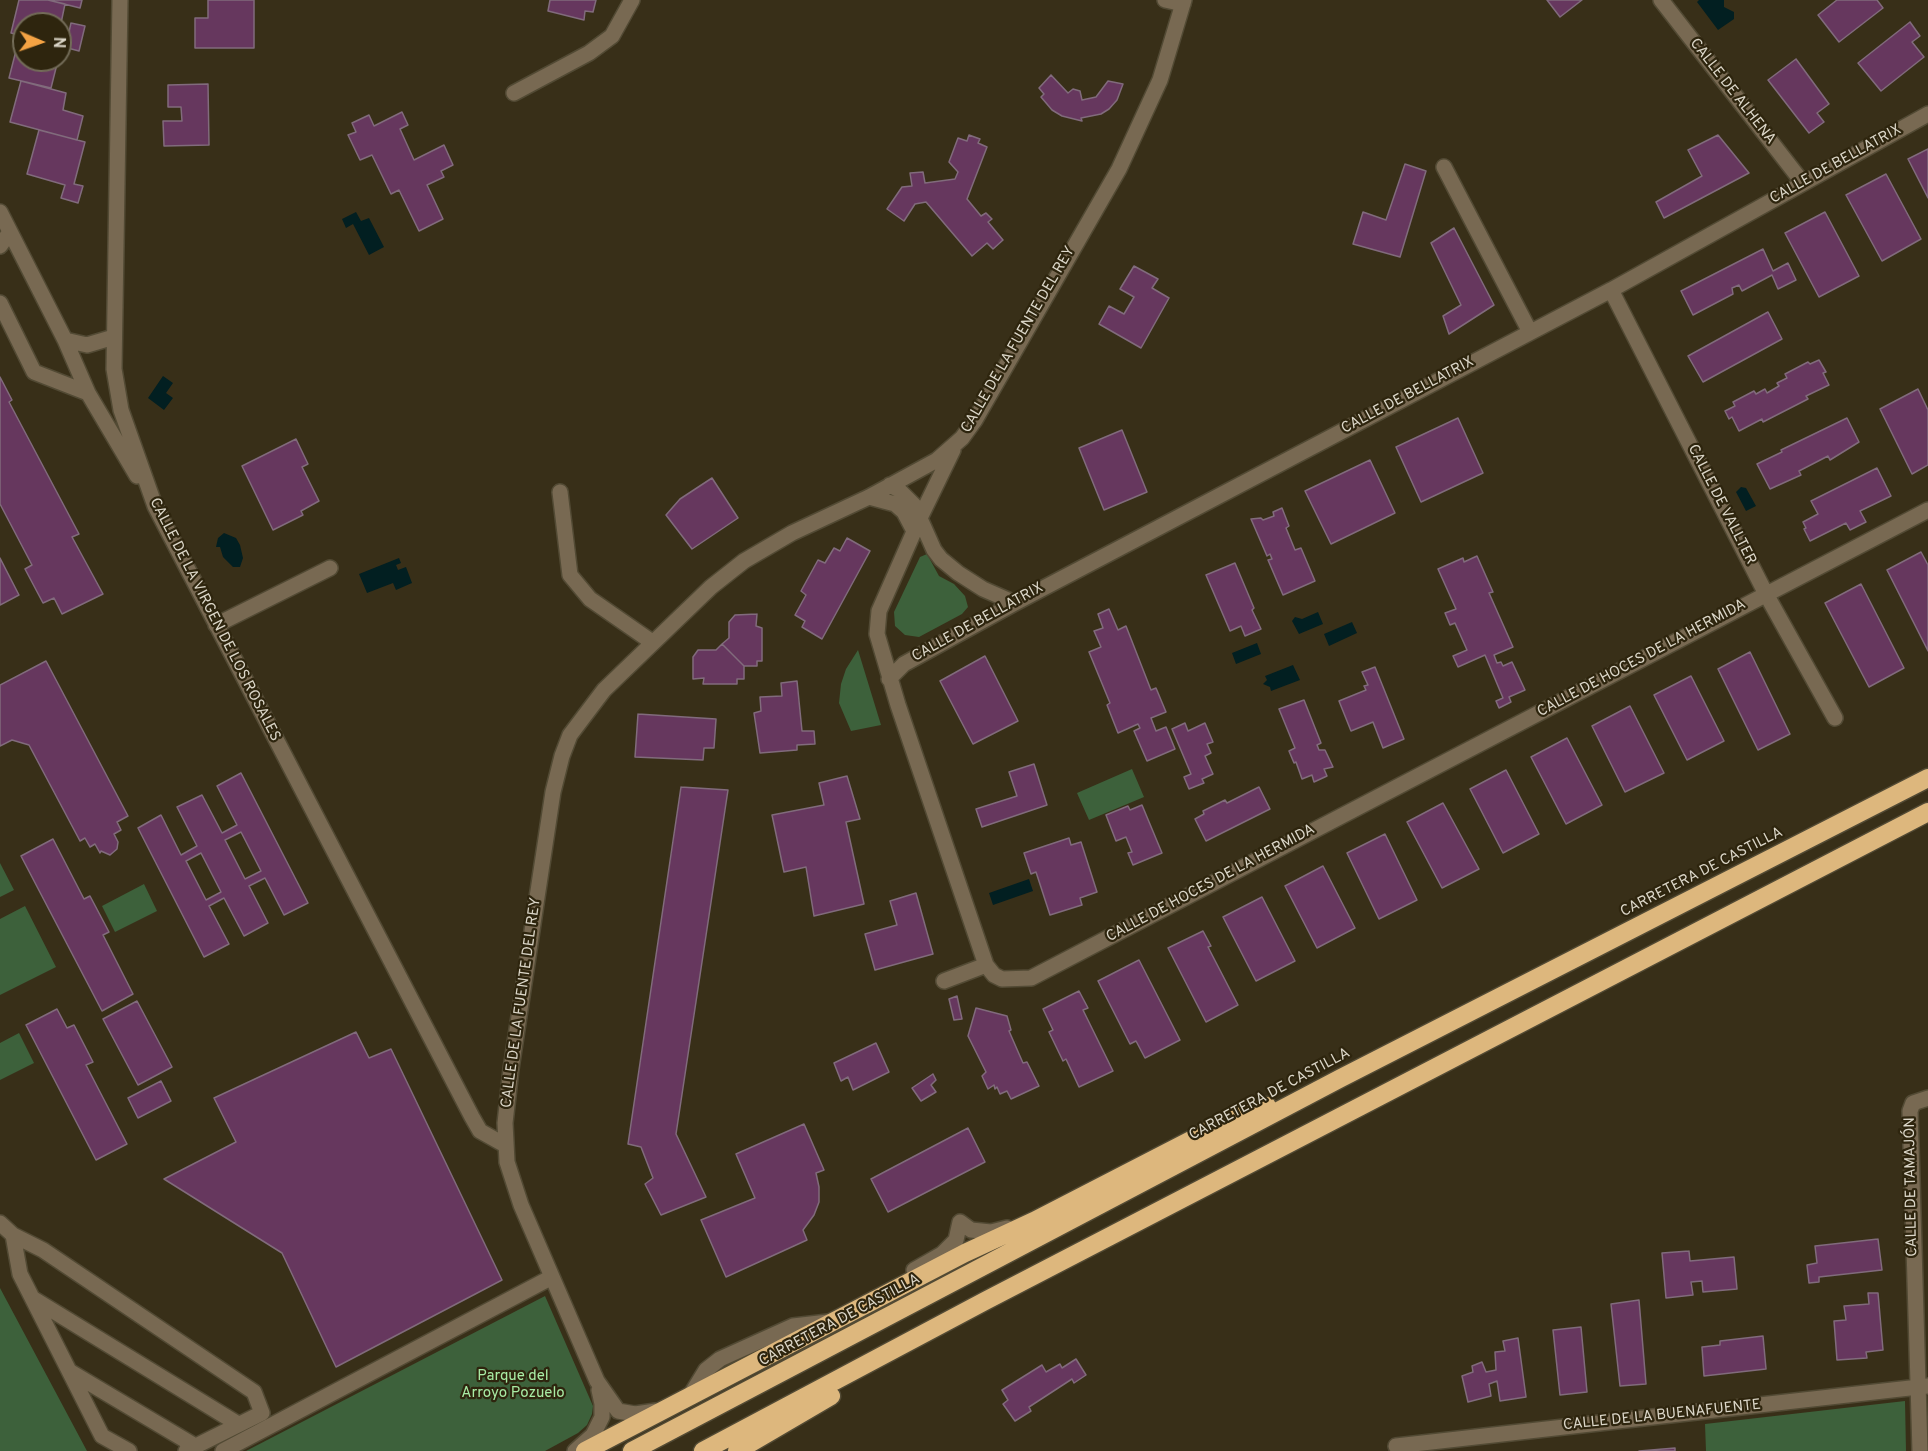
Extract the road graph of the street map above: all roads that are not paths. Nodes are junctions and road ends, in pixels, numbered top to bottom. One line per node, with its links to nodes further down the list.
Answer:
1 (120, 0): 16 (street, CALLE DE LA VIRGEN DE LOS ROSALES)
2 (632, 0): 6 (street)
3 (1165, 0): 5 (street)
4 (1661, 0): 9 (street, CALLE DE ALHENA)
5 (1184, 2): 19 (street, CALLE DE LA FUENTE DEL REY)
6 (514, 93)
7 (1928, 114): 9 (street, CALLE DE BELLATRIX)
8 (1444, 167): 15 (street)
9 (1803, 183): 13 (street, CALLE DE BELLATRIX)
10 (0, 212): 11 (street)
11 (10, 232): 12 (street); 17 (street)
12 (0, 246)
13 (1611, 290): 15 (street, CALLE DE BELLATRIX); 27 (street, CALLE DE VALLTER)
14 (0, 303): 18 (street)
15 (1530, 332): 28 (street, CALLE DE BELLATRIX)
16 (114, 337): 17 (street); 23 (street, CALLE DE LA VIRGEN DE LOS ROSALES)
17 (65, 340): 18 (street)
18 (88, 393): 23 (street)
19 (955, 446): 20 (street, CALLE DE LA FUENTE DEL REY); 25 (street)
20 (890, 486): 22 (street, CALLE DE LA FUENTE DEL REY); 25 (street)
21 (560, 492): 30 (street)
22 (869, 497): 25 (street); 30 (street, CALLE DE LA FUENTE DEL REY)
23 (155, 506): 29 (street, CALLE DE LA VIRGEN DE LOS ROSALES)
24 (1928, 510): 27 (street, CALLE DE HOCES DE LA HERMIDA)
25 (917, 525): 28 (street); 31 (street)
26 (330, 568): 29 (street)
27 (1766, 594): 32 (street, CALLE DE VALLTER); 35 (street, CALLE DE HOCES DE LA HERMIDA)
28 (1015, 603): 31 (street, CALLE DE BELLATRIX)
29 (216, 625): 39 (street, CALLE DE LA VIRGEN DE LOS ROSALES)
30 (652, 642): 39 (street, CALLE DE LA FUENTE DEL REY)
31 (889, 679): 35 (street)
32 (1835, 718)
33 (1928, 778): 37 (highway, CARRETERA DE CASTILLA)
34 (1928, 812): 46 (highway)
35 (986, 965): 36 (street)
36 (944, 981)
37 (1341, 1078): 40 (highway); 60 (highway, CARRETERA DE CASTILLA)
38 (1928, 1098): 49 (street, CALLE DE TAMAJÓN)
39 (505, 1145): 43 (street, CALLE DE LA FUENTE DEL REY)
40 (1034, 1221): 44 (highway); 44 (street)
41 (0, 1222): 42 (street)
42 (13, 1235): 45 (street); 51 (street)
43 (552, 1277): 48 (street, CALLE DE LA FUENTE DEL REY); 57 (street)
44 (900, 1286): 50 (highway)
45 (32, 1298): 47 (street); 51 (street)
46 (985, 1301): 61 (highway); 62 (highway)
47 (68, 1370): 52 (street); 54 (street)
48 (597, 1381): 50 (street, CALLE DE LA FUENTE DEL REY); 58 (street, CALLE DE LA FUENTE DEL REY)
49 (1923, 1386): 53 (street, CALLE DE LA BUENAFUENTE); 63 (street, CALLE DE TAMAJÓN)
50 (662, 1410): 59 (highway)
51 (238, 1424): 54 (street)
52 (102, 1436): 55 (street); 56 (street)
53 (1395, 1446)
54 (190, 1449)
55 (111, 1451)
56 (129, 1451)
57 (223, 1451)
58 (575, 1451)
59 (585, 1451)
60 (632, 1451)
61 (703, 1451)
62 (737, 1451)
63 (1920, 1451)

